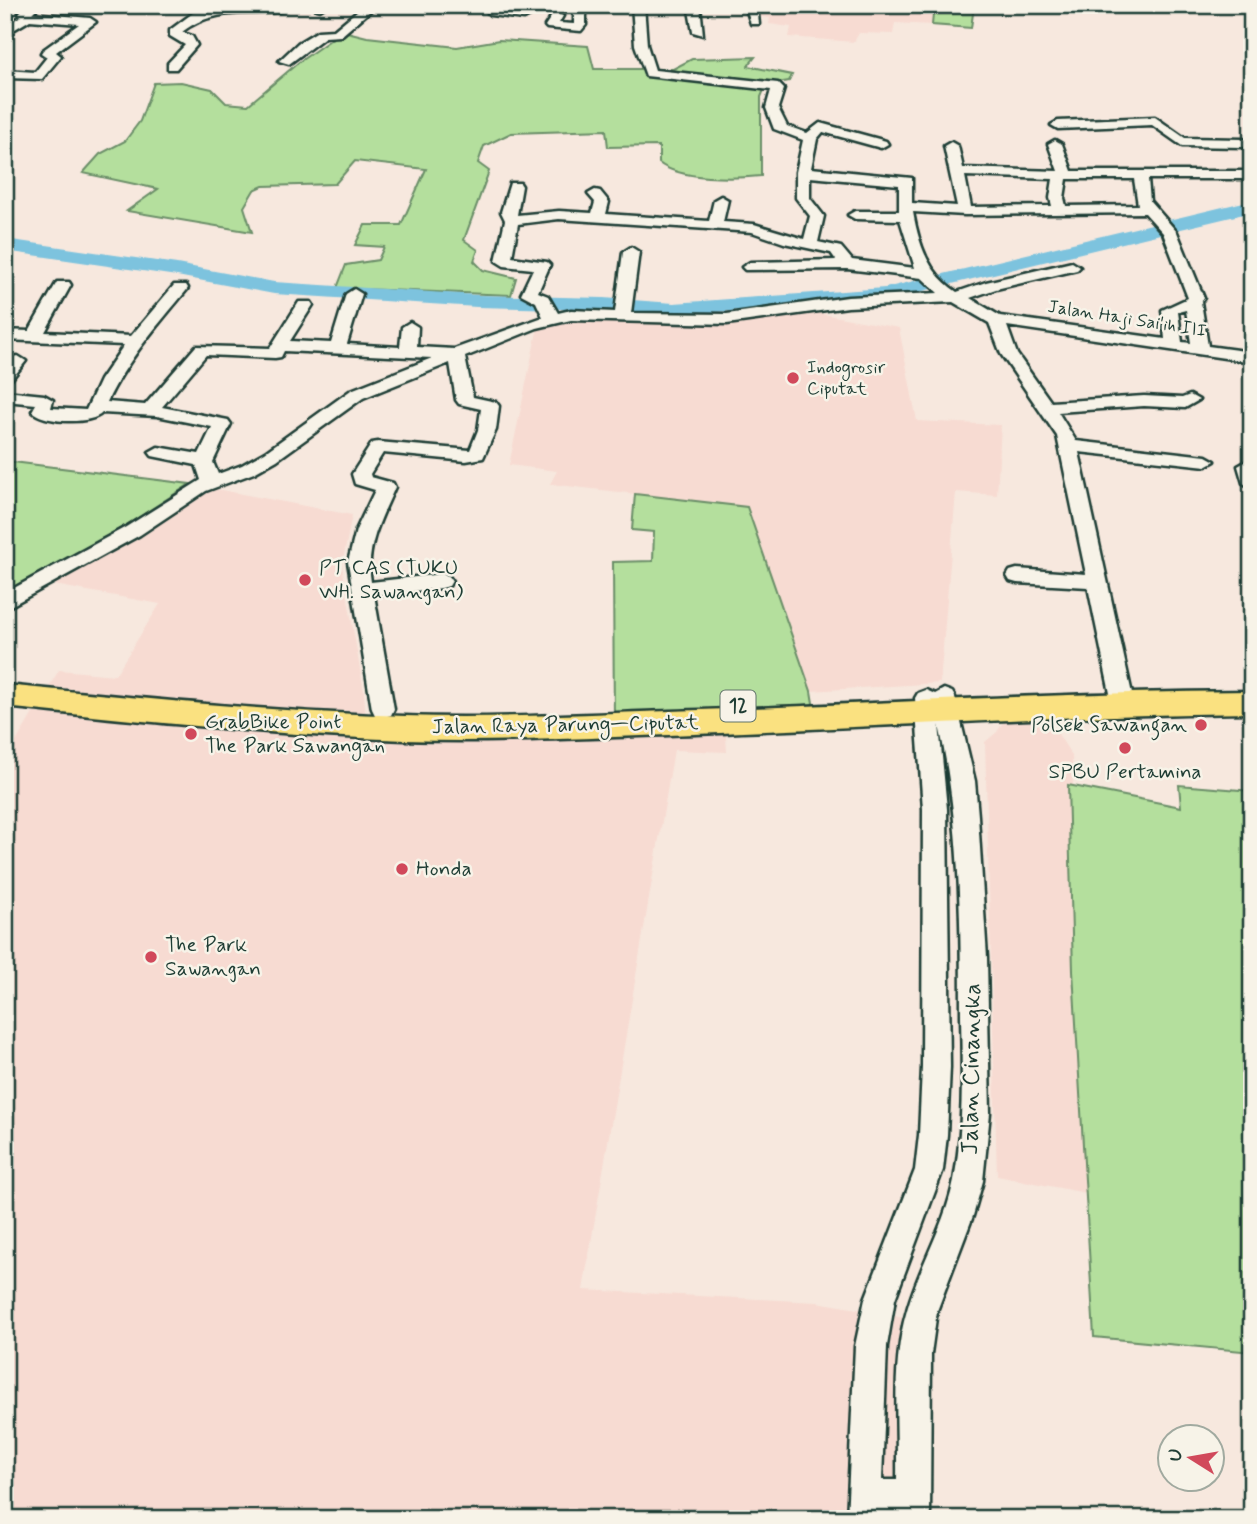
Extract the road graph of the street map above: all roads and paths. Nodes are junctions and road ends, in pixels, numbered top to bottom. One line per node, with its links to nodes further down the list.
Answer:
1 (288, 5): 17 (street)
2 (371, 5): 16 (street)
3 (580, 5): 10 (street)
4 (638, 5): 23 (street)
5 (694, 5): 15 (street)
6 (751, 5): 12 (street)
7 (31, 11): 11 (street); 14 (street)
8 (494, 13): 9 (street)
9 (524, 16)
10 (557, 16)
11 (67, 19): 13 (street); 19 (street)
12 (755, 22)
13 (55, 28)
14 (5, 32)
15 (699, 32)
16 (285, 61)
17 (172, 66)
18 (5, 74): 19 (street)
19 (37, 76): 20 (street)
20 (19, 93)
21 (1058, 125): 27 (street)
22 (1252, 129): 27 (street)
23 (810, 138): 24 (street); 28 (street)
24 (881, 144)
25 (1055, 144): 31 (street)
26 (951, 146): 29 (street)
27 (1247, 149)
28 (803, 172): 39 (street); 44 (street)
29 (955, 172): 31 (street); 38 (street)
30 (1140, 174): 31 (street); 32 (street); 37 (street)
31 (1064, 175): 36 (street)
32 (1252, 175)
33 (515, 186): 42 (street)
34 (595, 194): 41 (street)
35 (721, 200): 43 (street)
36 (1060, 209): 37 (street); 38 (street)
37 (1147, 209): 54 (street)
38 (965, 211): 39 (street)
39 (905, 212): 40 (street); 49 (street)
40 (855, 215)
41 (598, 217): 42 (street); 43 (street)
42 (513, 220): 56 (street)
43 (715, 226): 44 (street)
44 (810, 244): 46 (street)
45 (631, 252): 57 (street)
46 (848, 264): 47 (street); 49 (street)
47 (750, 267)
48 (1073, 267): 53 (street)
49 (929, 278): 53 (street)
50 (63, 285): 61 (street)
51 (180, 288): 62 (street)
52 (354, 294): 65 (street)
53 (957, 297): 57 (street); 58 (street)
54 (1193, 302): 64 (street); 66 (street)
55 (305, 305): 63 (street)
56 (547, 308): 57 (street); 68 (street)
57 (624, 309)
58 (996, 320): 64 (street, Jalan Haji Sai'ih III); 75 (street)
59 (410, 327): 67 (street)
60 (5, 335): 61 (street)
61 (34, 337): 62 (street)
62 (135, 341): 74 (street)
63 (281, 346): 65 (street); 76 (street)
64 (1174, 347): 66 (street, Jalan Haji Sai'ih III)
65 (338, 348): 67 (street)
66 (1200, 350): 69 (street, Jalan Haji Sai'ih III)
67 (408, 352): 68 (street)
68 (453, 354): 81 (street); 85 (street)
69 (1252, 357)
70 (18, 361): 71 (street)
71 (5, 376)
72 (5, 396): 74 (street)
73 (1190, 400): 75 (street)
74 (99, 407): 76 (street)
75 (1048, 407): 77 (street)
76 (150, 410): 79 (street)
77 (1069, 446): 80 (street); 84 (street)
78 (158, 452): 79 (street)
79 (205, 461): 81 (street)
80 (1206, 461)
81 (211, 481): 86 (street)
82 (1017, 576): 84 (street)
83 (442, 580): 85 (street)
84 (1096, 581): 91 (street)
85 (361, 590): 94 (street)
86 (5, 602)
87 (5, 677): 89 (highway, Jalan Raya Parung—Ciputat / 12)
88 (1252, 688): 91 (highway, Jalan Raya Parung—Ciputat / 12)
89 (52, 692): 90 (highway, Jalan Raya Parung—Ciputat / 12); 94 (highway, Jalan Raya Parung—Ciputat / 12); 95 (highway, Jalan Raya Parung—Ciputat / 12)
90 (5, 696)
91 (1121, 698): 92 (highway, Jalan Raya Parung—Ciputat / 12); 93 (highway, Jalan Raya Parung—Ciputat / 12)
92 (1252, 702)
93 (936, 706): 95 (highway, Jalan Raya Parung—Ciputat / 12); 96 (street, Jalan Cinangka); 97 (street, Jalan Cinangka)
94 (383, 709): 95 (highway, Jalan Raya Parung—Ciputat / 12)
95 (523, 720)
96 (863, 1508): 97 (street)
97 (913, 1508)

